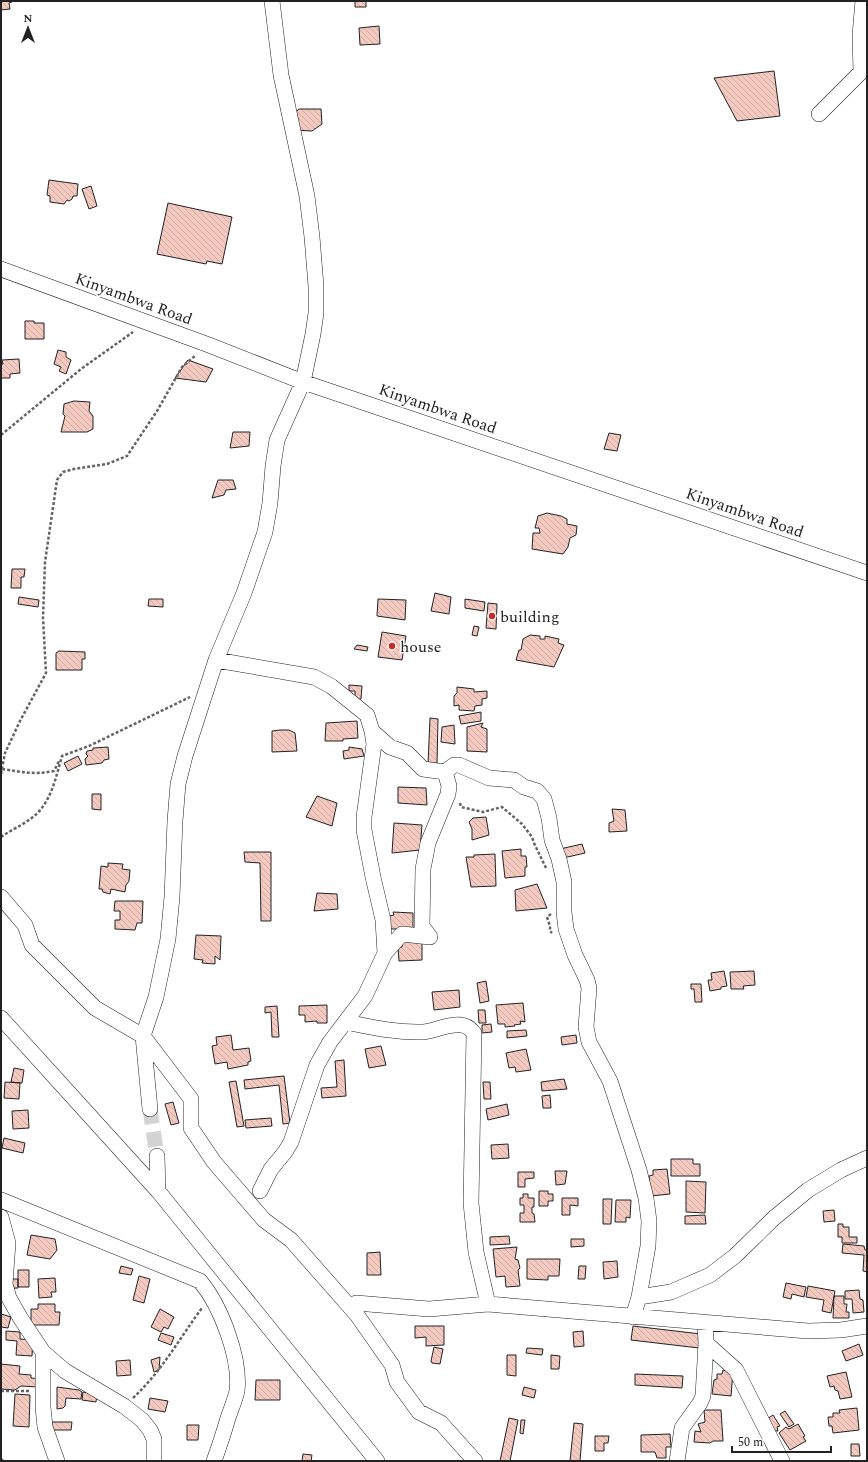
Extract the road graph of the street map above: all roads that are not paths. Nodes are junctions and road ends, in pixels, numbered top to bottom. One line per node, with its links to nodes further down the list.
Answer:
1 (272, 1): 5 (street)
2 (863, 1): 3 (street)
3 (819, 114)
4 (1, 269): 5 (street, Kinyambwa Road)
5 (303, 382): 6 (street, Kinyambwa Road); 7 (street)
6 (867, 573)
7 (216, 660): 8 (street); 14 (street)
8 (372, 731): 9 (street); 11 (street)
9 (447, 779): 11 (street); 22 (street)
10 (1, 897): 14 (street)
11 (385, 953): 13 (street)
12 (1, 1018): 18 (street)
13 (346, 1022): 19 (street); 24 (street)
14 (142, 1036): 15 (street); 34 (street)
15 (150, 1109)
16 (157, 1156): 18 (street)
17 (867, 1158): 22 (street)
18 (158, 1191): 33 (street)
19 (260, 1191)
20 (1, 1200): 32 (street)
21 (1, 1217): 29 (street)
22 (639, 1297): 25 (street)
23 (356, 1303): 24 (street)
24 (488, 1304): 25 (street)
25 (633, 1317): 26 (street)
26 (705, 1322): 27 (street); 28 (street)
27 (867, 1326)
28 (706, 1343): 35 (street); 36 (street)
29 (43, 1352): 30 (street); 31 (street)
30 (57, 1461)
31 (154, 1461)
32 (214, 1461)
33 (377, 1461)
34 (475, 1461)
35 (677, 1461)
36 (782, 1461)

